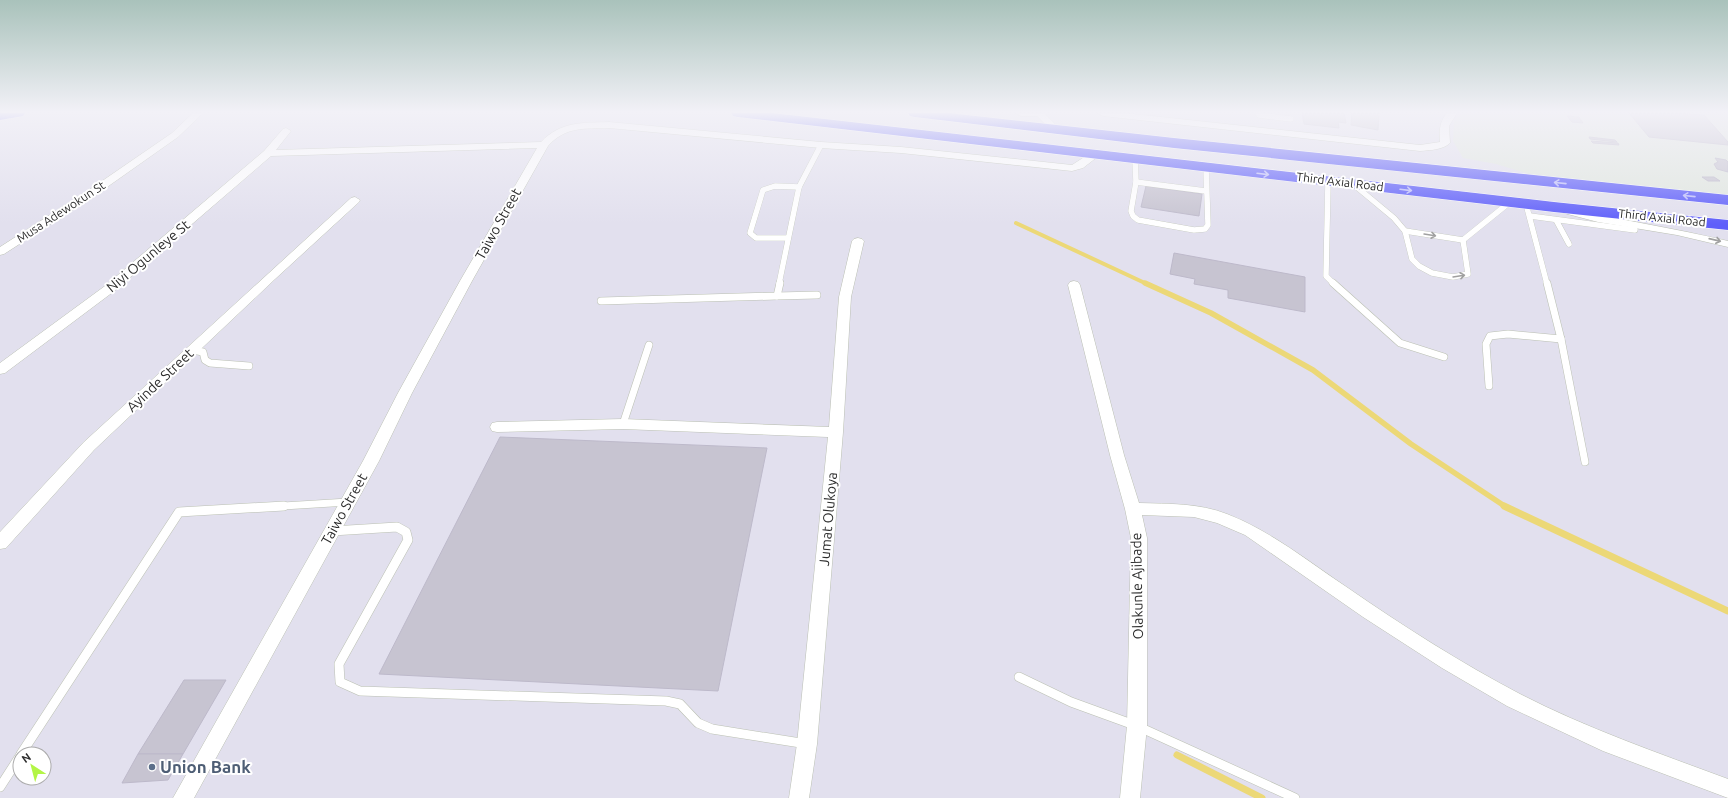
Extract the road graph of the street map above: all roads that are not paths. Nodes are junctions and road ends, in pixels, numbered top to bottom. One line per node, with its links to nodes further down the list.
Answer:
1 (153, 150): 30 (street, Musa Adewokun St)
2 (270, 150): 9 (street, Niyi Ogunleye St)
3 (363, 150): 9 (street)
4 (541, 150): 46 (street, Taiwo Street)
5 (818, 150): 16 (lane)
6 (903, 150): 10 (street, Taiwo Street)
7 (1064, 150): 10 (highway, Third Axial Road)
8 (1244, 150): 19 (highway, Third Axial Road, one-way to 8)
9 (268, 153): 40 (street, Niyi Ogunleye St)
10 (1096, 154): 11 (highway, Third Axial Road)
11 (1135, 159): 12 (highway, Third Axial Road); 14 (lane)
12 (1206, 167): 13 (highway, Third Axial Road, one-way to 13); 17 (lane)
13 (1328, 181): 15 (highway, Third Axial Road); 38 (lane)
14 (1136, 182): 17 (lane); 17 (lane)
15 (1353, 184): 20 (highway, Third Axial Road, one-way to 20); 24 (lane)
16 (798, 187): 25 (lane); 25 (lane)
17 (1206, 191)
18 (355, 200): 37 (street, Ayinde Street)
19 (1728, 200)
20 (1522, 207): 21 (highway, Third Axial Road); 26 (lane); 35 (lane)
21 (1555, 213): 22 (highway, Third Axial Road); 23 (lane); 28 (lane); 29 (street, one-way to 29)
22 (1728, 225)
23 (1636, 230)
24 (1405, 231): 26 (lane, one-way to 26); 26 (lane, one-way to 26)
25 (788, 238): 33 (lane)
26 (1463, 240)
27 (858, 241): 44 (street, Jumat Olukoya)
28 (1569, 244)
29 (1728, 244)
30 (0, 252)
31 (1074, 285): 47 (street, Olakunle Ajibade)
32 (817, 295): 33 (lane)
33 (777, 296): 34 (lane)
34 (601, 301)
35 (1561, 339): 41 (lane); 45 (lane)
36 (649, 345): 42 (lane)
37 (192, 350): 39 (lane); 49 (street, Ayinde Street)
38 (1444, 357)
39 (249, 366)
40 (0, 370)
41 (1489, 386)
42 (623, 424): 43 (street); 44 (street)
43 (497, 427)
44 (836, 432): 52 (street, Jumat Olukoya)
45 (1585, 462)
46 (348, 502): 48 (street, Taiwo Street); 53 (lane)
47 (1133, 509): 51 (street, Olakunle Ajibade); 56 (street)
48 (331, 531): 52 (lane); 57 (street, Taiwo Street)
49 (0, 543)
50 (1019, 677): 51 (lane)
51 (1137, 726): 59 (street, Olakunle Ajibade); 60 (lane)
52 (807, 744): 58 (street, Jumat Olukoya)
53 (27, 746)
54 (12, 769): 55 (lane)
55 (0, 787)
56 (1728, 789)
57 (183, 798)
58 (799, 798)
59 (1130, 798)
60 (1295, 798)

